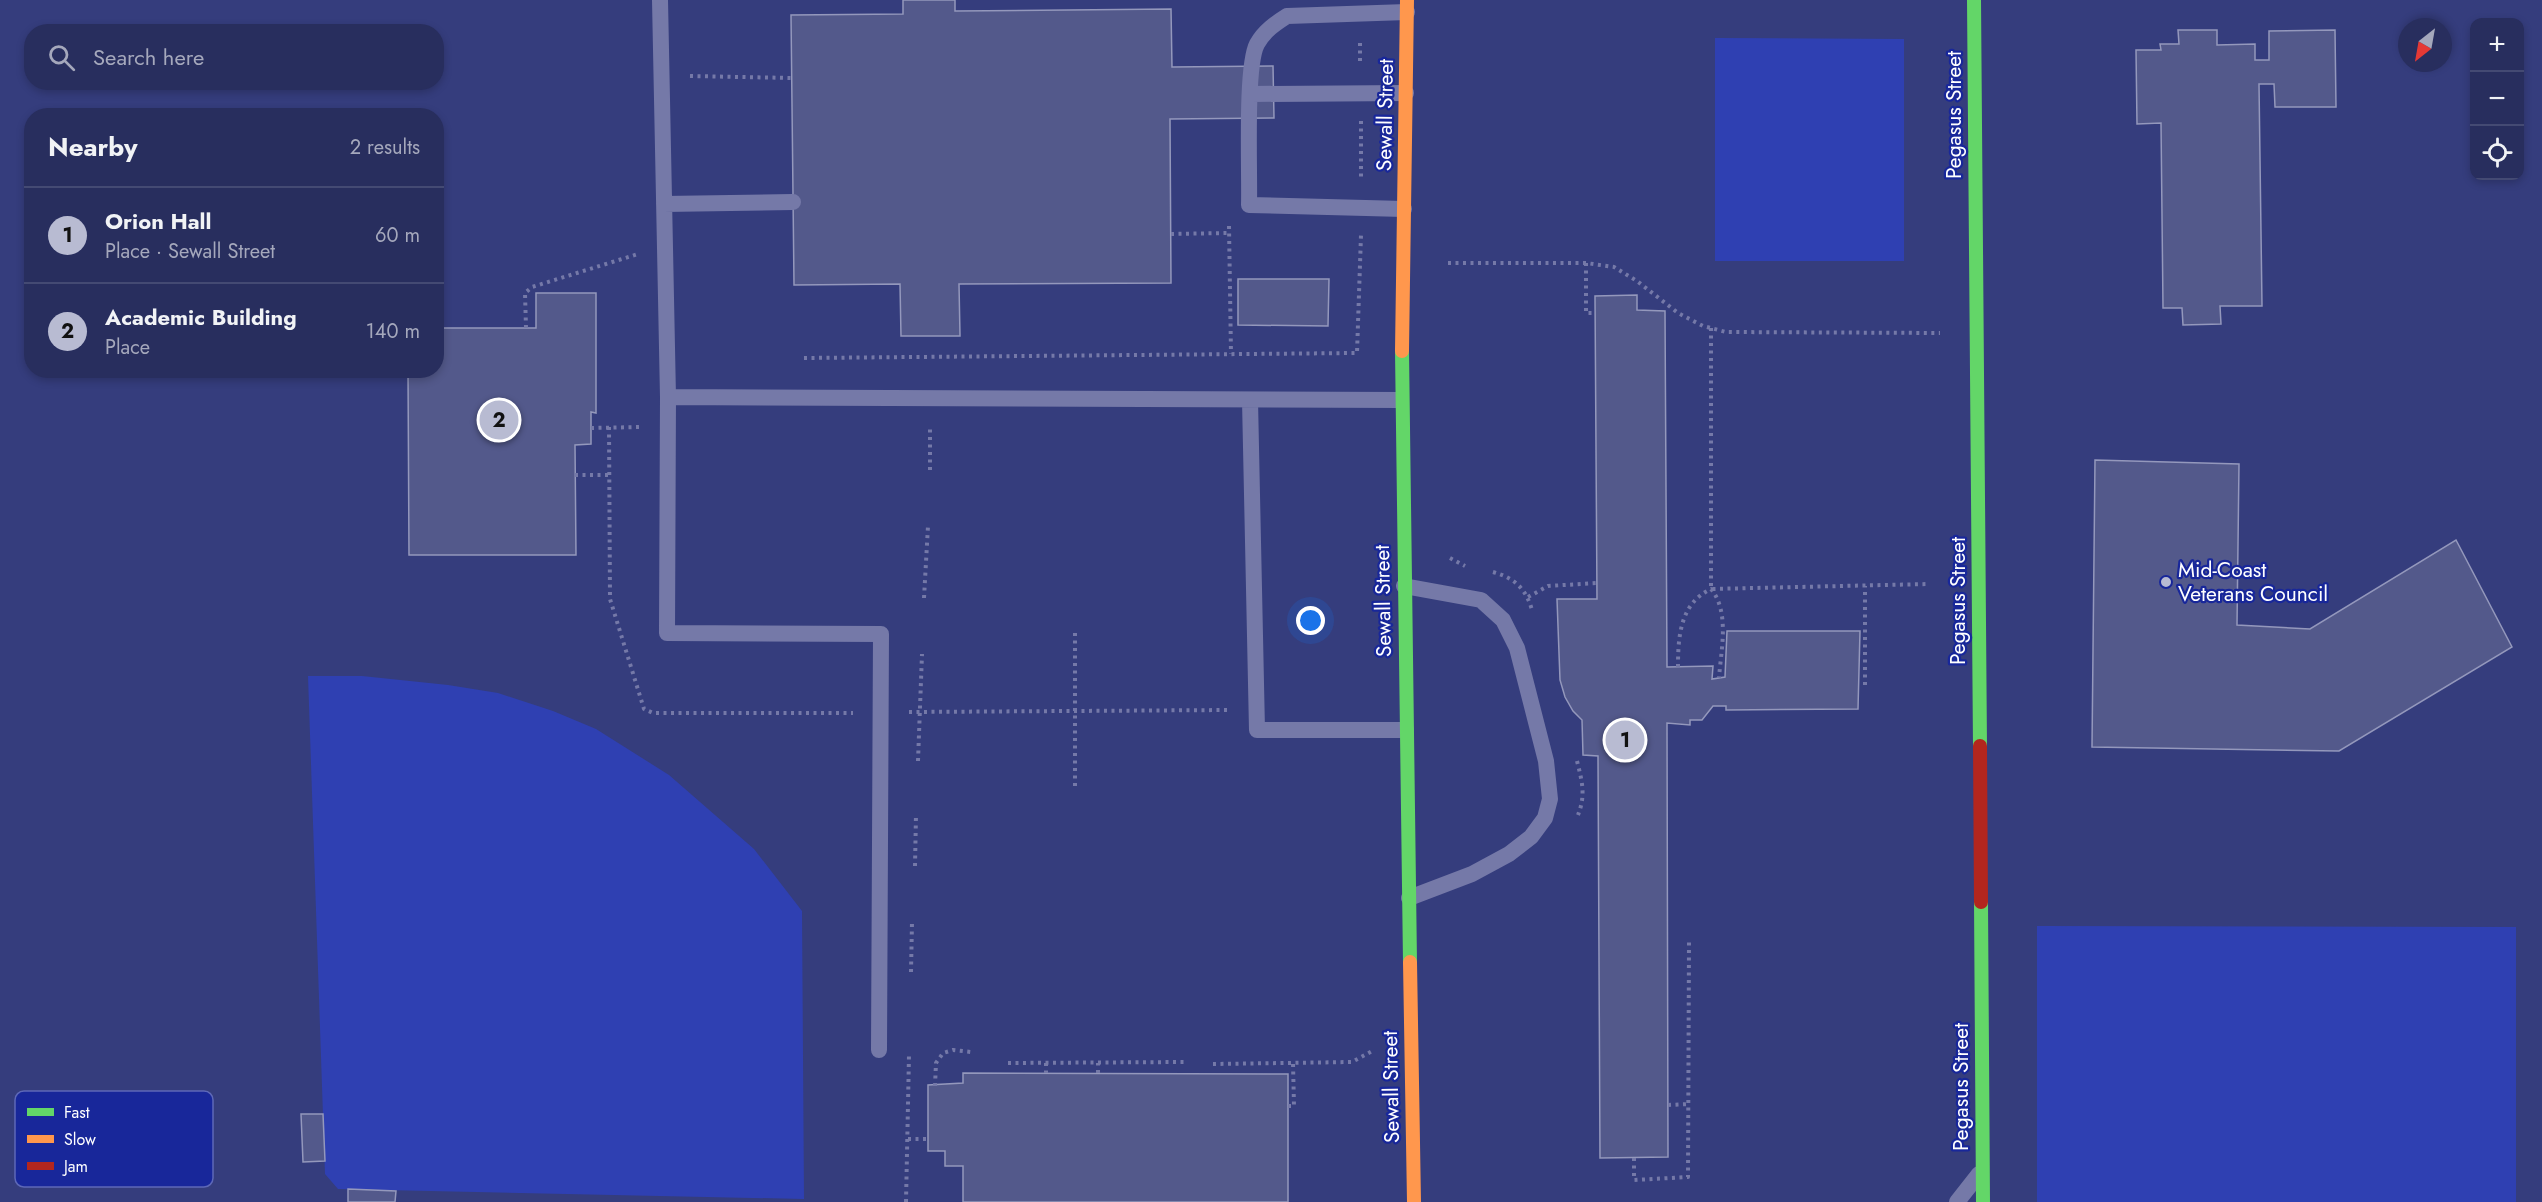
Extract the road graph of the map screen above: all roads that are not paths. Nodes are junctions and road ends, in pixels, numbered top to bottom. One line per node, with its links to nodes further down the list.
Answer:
1 (660, 0): 7 (lane)
2 (1974, 0): 16 (street, Pegasus Street)
3 (1407, 6): 4 (street, Sewall Street); 5 (lane)
4 (1406, 93): 5 (lane); 8 (street, Sewall Street)
5 (1251, 94): 8 (lane)
6 (793, 202): 7 (lane)
7 (664, 204): 9 (lane)
8 (1404, 209): 11 (street, Sewall Street)
9 (668, 397): 10 (lane); 15 (lane)
10 (1250, 400): 11 (lane); 13 (lane)
11 (1401, 400): 12 (street, Sewall Street)
12 (1404, 586): 13 (street, Sewall Street); 14 (lane)
13 (1406, 730): 14 (street, Sewall Street)
14 (1409, 898): 17 (street, Sewall Street)
15 (879, 1050)
16 (1983, 1169): 18 (lane); 19 (street, Pegasus Street)
17 (1414, 1202)
18 (1957, 1202)
19 (1983, 1202)

